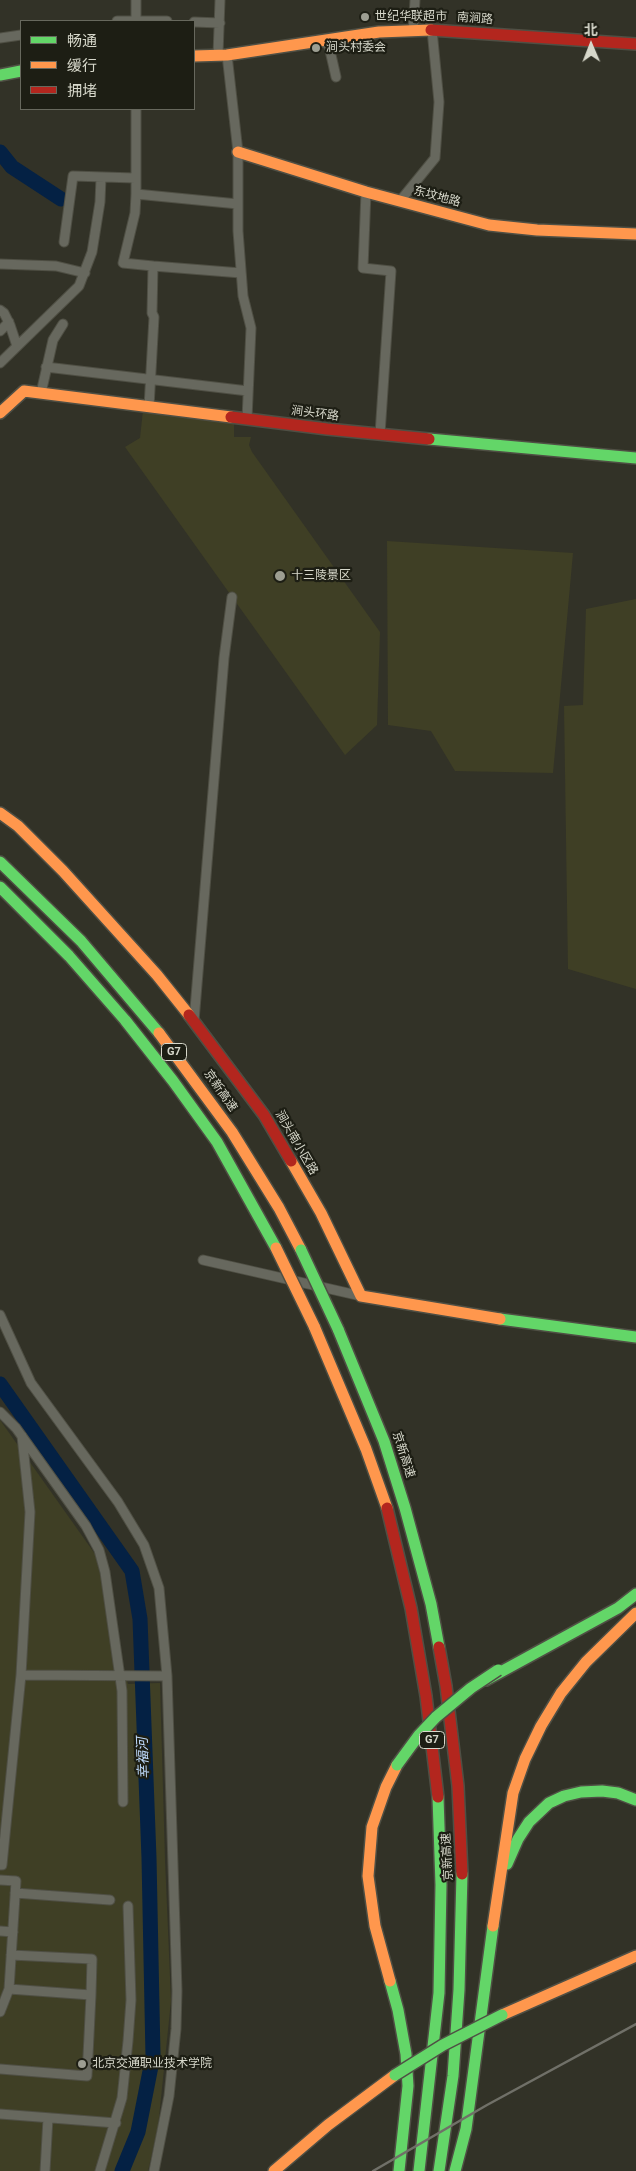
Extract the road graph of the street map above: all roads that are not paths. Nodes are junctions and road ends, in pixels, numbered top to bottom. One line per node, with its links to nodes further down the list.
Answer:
1 (136, 0): 4 (street)
2 (220, 0): 6 (street)
3 (415, 0): 8 (street)
4 (136, 20)
5 (195, 22): 6 (street)
6 (220, 24): 13 (street)
7 (432, 30): 8 (main road, 南涧路); 12 (main road, 南涧路); 24 (street)
8 (413, 31): 11 (main road, 南涧路)
9 (20, 35): 10 (street)
10 (0, 38)
11 (324, 40): 13 (main road, 南涧路); 17 (street)
12 (636, 44)
13 (222, 55): 14 (main road, 南涧路); 19 (street)
14 (195, 56)
15 (20, 71): 16 (main road)
16 (0, 75)
17 (336, 77)
18 (136, 110): 21 (street)
19 (238, 152): 22 (main road, 东坟地路); 25 (street)
20 (101, 178): 21 (street); 27 (street); 30 (street)
21 (136, 178): 23 (street)
22 (366, 192): 24 (main road, 东坟地路); 45 (street)
23 (136, 194): 25 (street); 29 (street)
24 (400, 201): 26 (main road, 东坟地路)
25 (238, 204): 31 (street)
26 (636, 234)
27 (64, 242)
28 (0, 264): 30 (street)
29 (153, 266): 31 (street); 39 (street)
30 (85, 273): 36 (street)
31 (241, 273): 40 (street)
32 (0, 310): 33 (street)
33 (9, 322): 35 (street); 36 (street)
34 (63, 324): 38 (street)
35 (0, 331)
36 (17, 346): 37 (street)
37 (0, 363)
38 (46, 366): 39 (street); 41 (street)
39 (150, 380): 40 (street); 42 (street)
40 (248, 391): 44 (street)
41 (41, 393): 42 (main road, 涧头环路); 43 (main road, 涧头环路)
42 (149, 407): 44 (main road, 涧头环路)
43 (0, 413)
44 (246, 419): 45 (main road, 涧头环路)
45 (380, 434): 46 (main road, 涧头环路)
46 (636, 458)
47 (232, 596): 51 (street)
48 (0, 813): 51 (main road, 涧头南小区路)
49 (0, 862): 89 (main road, 京新高速 / G7, bridge)
50 (0, 887): 88 (main road, 京新高速 / G7, bridge)
51 (194, 1021): 53 (main road, 涧头南小区路)
52 (203, 1260): 53 (street)
53 (361, 1296): 55 (main road)
54 (0, 1314): 62 (street)
55 (636, 1337)
56 (0, 1412): 57 (street)
57 (22, 1436): 60 (street); 61 (street)
58 (636, 1593): 63 (main road, bridge); 63 (main road, bridge)
59 (636, 1613): 71 (main road)
60 (21, 1675): 61 (street); 66 (street)
61 (120, 1675): 62 (street); 65 (street)
62 (167, 1676): 85 (street)
63 (397, 1765): 87 (main road)
64 (636, 1800): 71 (main road)
65 (123, 1802)
66 (0, 1865)
67 (0, 1880): 68 (street)
68 (15, 1893): 69 (street); 73 (street)
69 (110, 1900)
70 (128, 1906): 82 (street)
71 (495, 1912): 90 (main road)
72 (0, 1931): 73 (street)
73 (13, 1932): 74 (street)
74 (11, 1955): 76 (street); 77 (street)
75 (636, 1956): 86 (main road, bridge)
76 (9, 1989): 77 (street); 78 (street)
77 (91, 1995): 79 (street)
78 (0, 2012)
79 (0, 2069)
80 (0, 2114): 81 (street)
81 (48, 2118): 82 (street); 83 (street)
82 (116, 2123): 84 (street)
83 (46, 2171)
84 (100, 2171)
85 (154, 2171)
86 (274, 2171)
87 (399, 2171)
88 (419, 2171)
89 (438, 2171)
90 (455, 2171)

